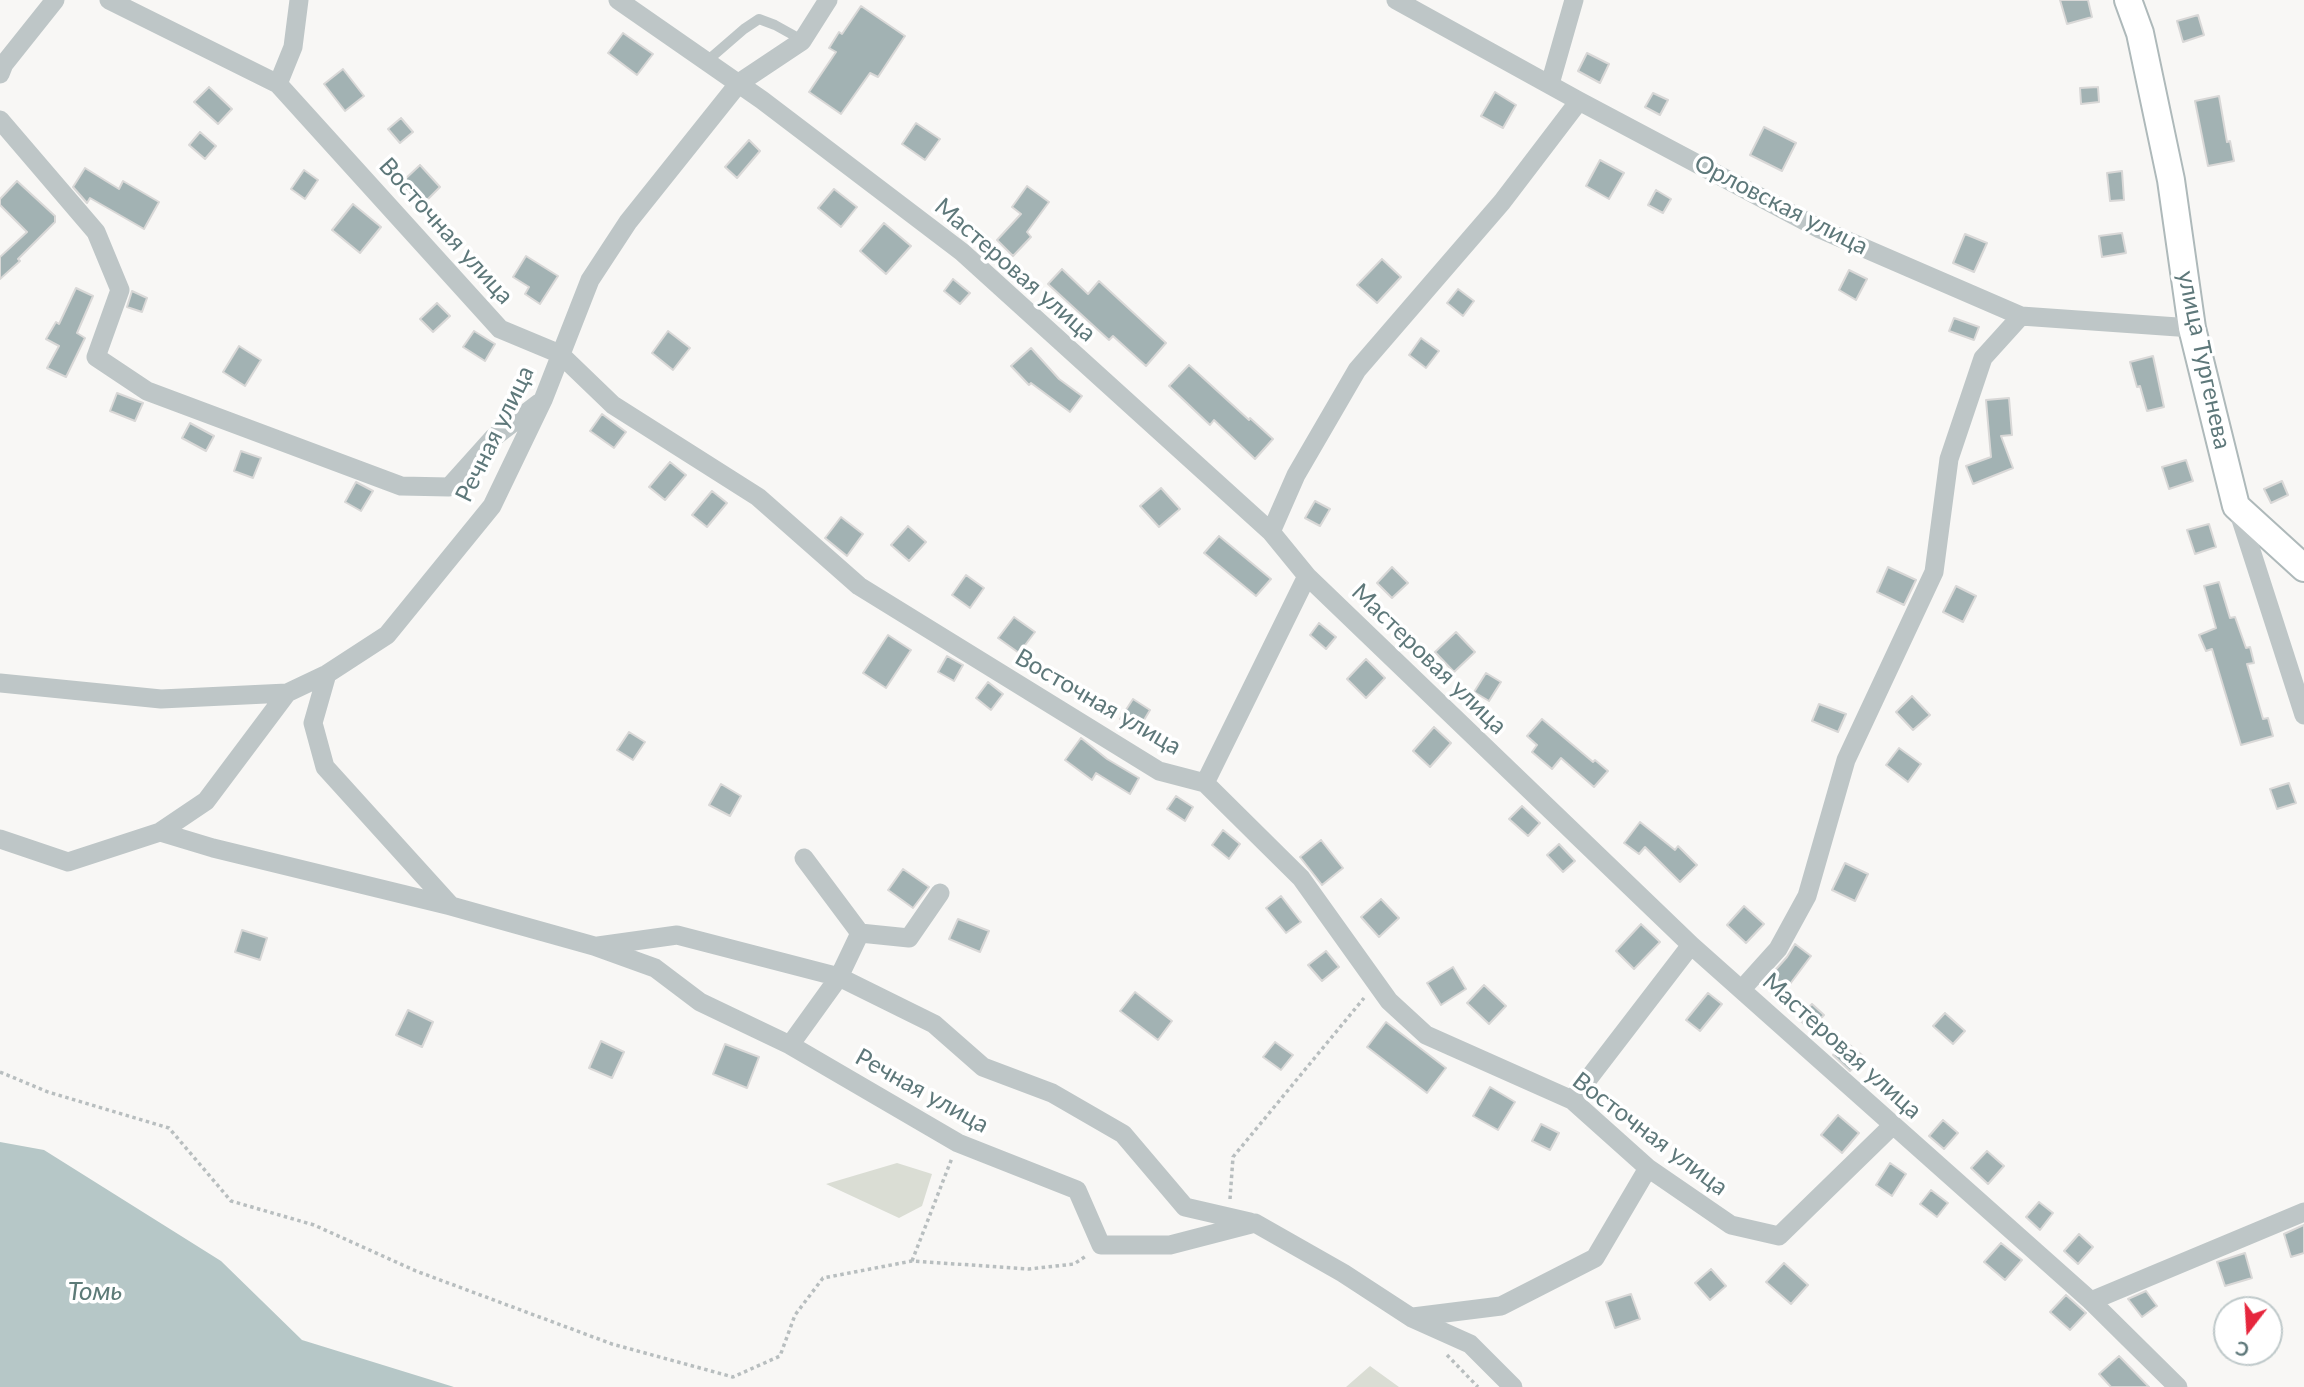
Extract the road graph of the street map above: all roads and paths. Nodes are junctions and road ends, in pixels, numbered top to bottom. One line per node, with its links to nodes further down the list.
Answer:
1 (55, 0): 11 (street)
2 (109, 0): 13 (street)
3 (299, 0): 13 (street)
4 (618, 0): 10 (street, Мастеровая улица)
5 (828, 0): 9 (street, Речная улица)
6 (1396, 0): 14 (street, Орловская улица)
7 (1574, 0): 14 (street)
8 (2128, 0): 18 (main road, улица Тургенева)
9 (802, 41): 10 (lane); 12 (street, Речная улица)
10 (707, 61): 12 (street, Мастеровая улица)
11 (0, 74)
12 (739, 83): 19 (street, Речная улица); 22 (street, Мастеровая улица)
13 (278, 84): 19 (street, Восточная улица)
14 (1549, 84): 15 (street, Орловская улица)
15 (1579, 101): 17 (street, Орловская улица); 22 (street)
16 (0, 120): 20 (street)
17 (2021, 316): 18 (street, Орловская улица); 40 (street)
18 (2192, 328): 21 (main road, улица Тургенева)
19 (560, 354): 20 (street, Речная улица); 29 (street, Восточная улица)
20 (543, 400): 25 (street, Речная улица)
21 (2236, 506): 23 (main road); 28 (street, улица Тургенева)
22 (1271, 532): 24 (street, Мастеровая улица)
23 (2304, 568)
24 (1307, 576): 29 (street); 36 (street, Мастеровая улица)
25 (327, 674): 27 (street, Речная улица); 34 (street)
26 (0, 683): 27 (street, Речная улица)
27 (287, 693): 30 (street)
28 (2304, 715)
29 (1205, 783): 39 (street, Восточная улица)
30 (160, 832): 31 (street); 34 (street, Речная улица)
31 (0, 839)
32 (804, 858): 35 (street)
33 (940, 893): 35 (street)
34 (451, 906): 37 (street, Речная улица)
35 (860, 933): 38 (street)
36 (1691, 945): 40 (street, Мастеровая улица); 43 (street)
37 (594, 946): 38 (street, Речная улица); 41 (street, Речная улица)
38 (839, 977): 41 (street); 48 (street, Речная улица)
39 (1376, 983): 43 (street, Восточная улица); 48 (path)
40 (1742, 989): 44 (street, Мастеровая улица)
41 (790, 1045): 45 (street, Речная улица)
42 (0, 1072): 51 (path)
43 (1572, 1100): 46 (street, Восточная улица)
44 (1892, 1126): 46 (street, Восточная улица); 52 (street, Мастеровая улица)
45 (958, 1143): 50 (street, Речная улица); 51 (path)
46 (1648, 1168): 53 (street)
47 (2304, 1212): 52 (street)
48 (1228, 1217): 49 (street, Речная улица)
49 (1255, 1223): 50 (street); 53 (street, Речная улица)
50 (1101, 1245): 51 (path)
51 (912, 1261)
52 (2091, 1301): 55 (street, Мастеровая улица)
53 (1412, 1318): 54 (street, Речная улица)
54 (1513, 1387)
55 (2178, 1387)

